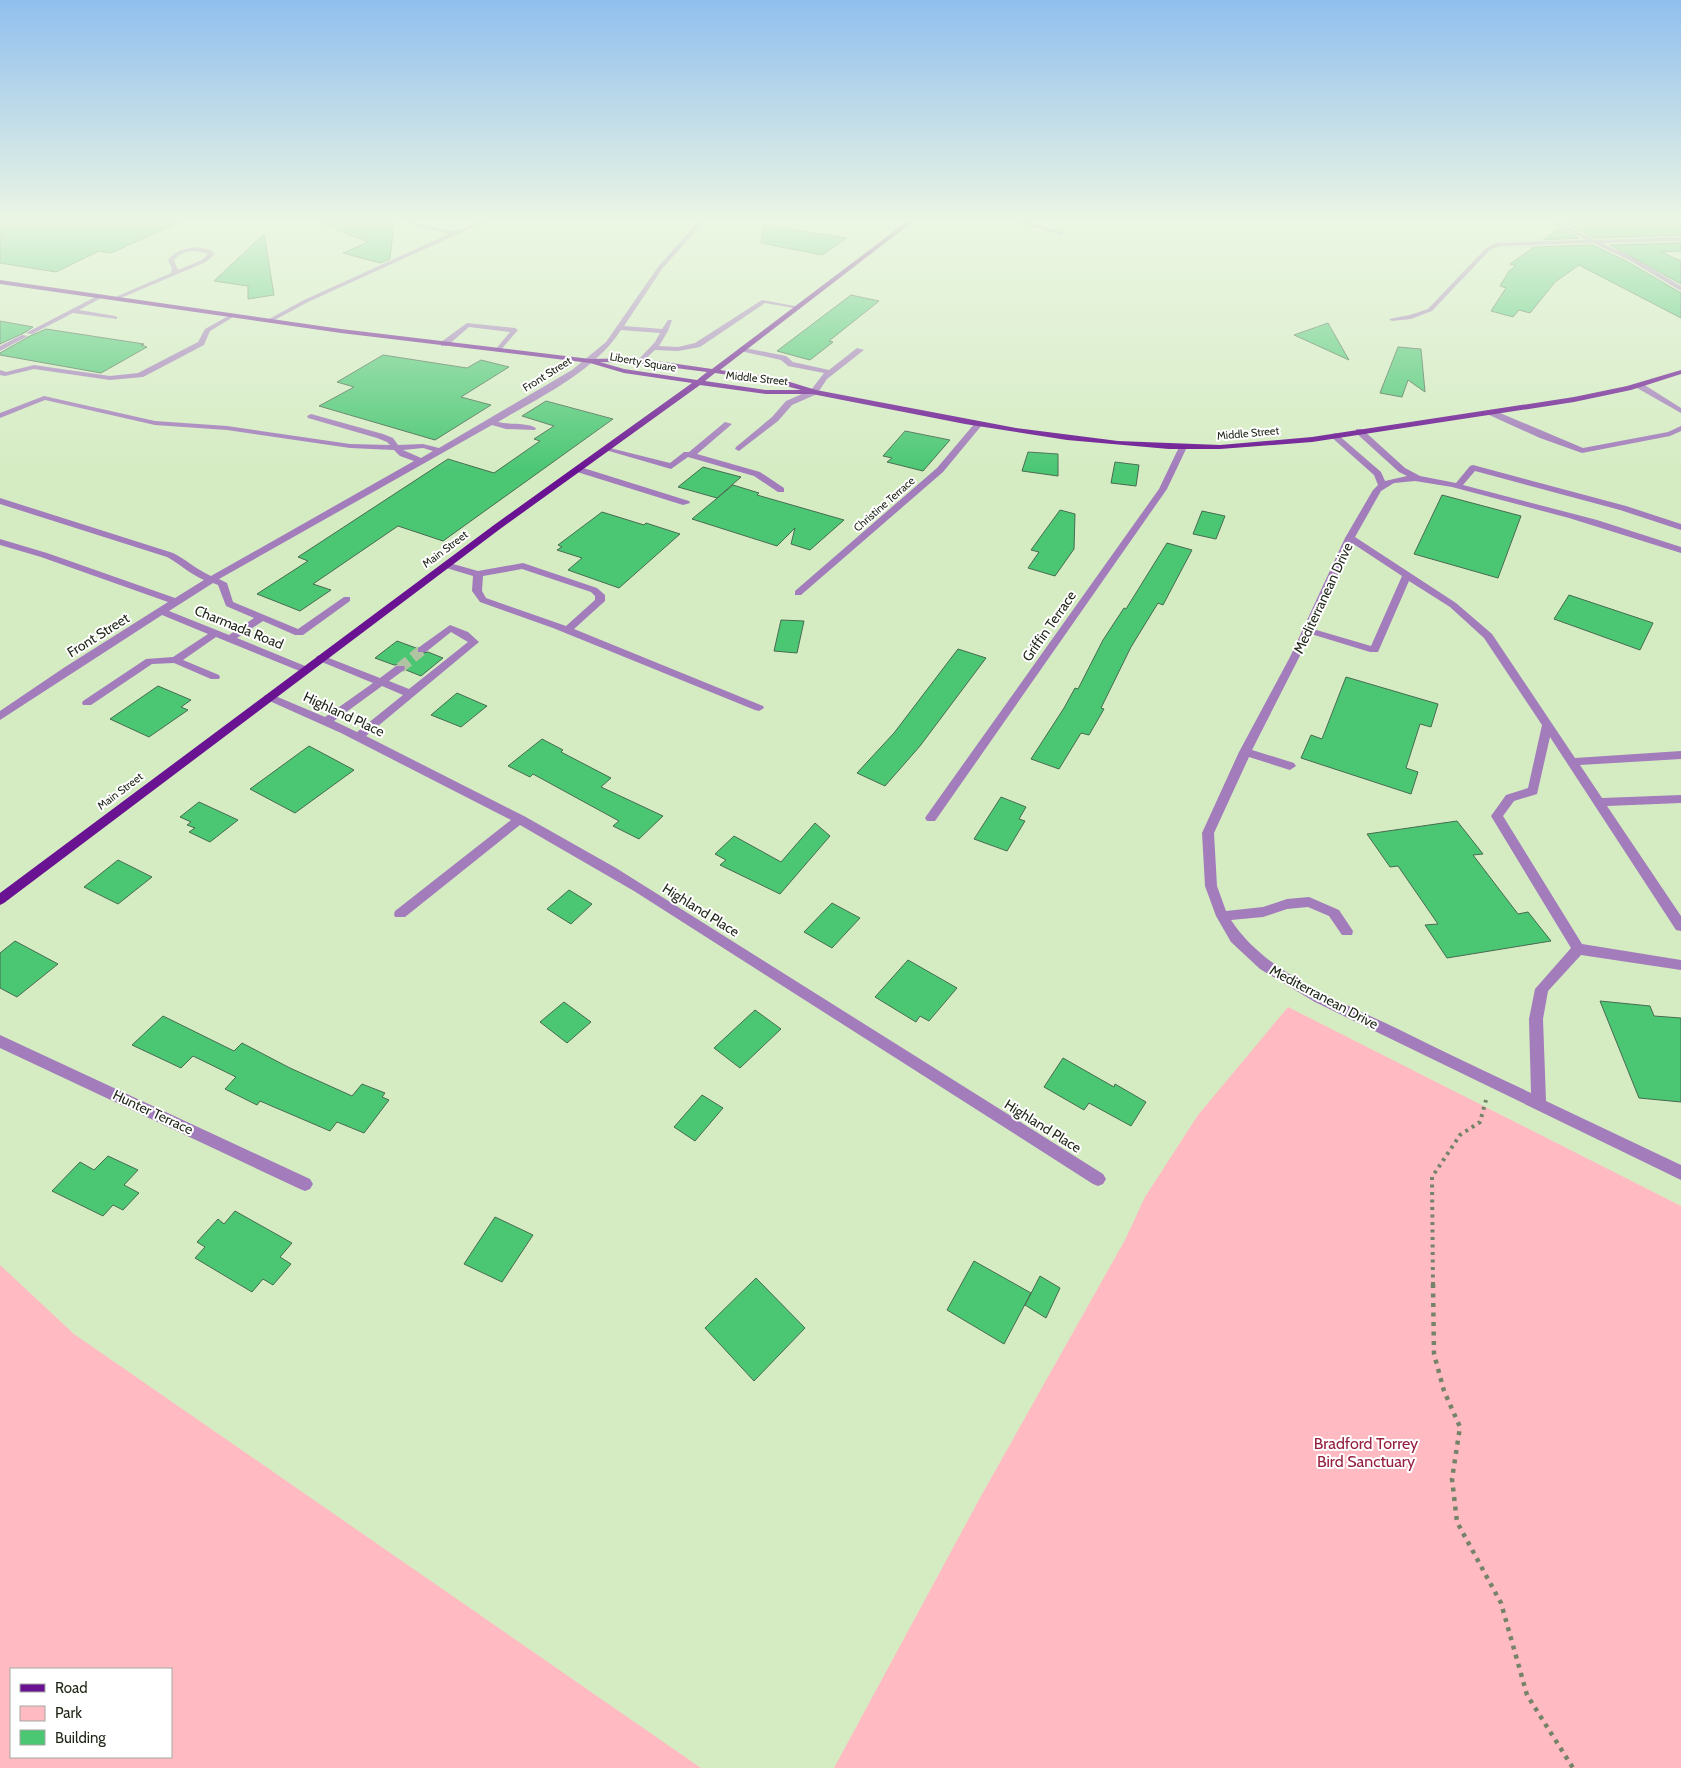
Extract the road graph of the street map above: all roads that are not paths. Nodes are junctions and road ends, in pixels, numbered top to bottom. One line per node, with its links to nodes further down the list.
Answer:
1 (83, 306): 10 (street)
2 (163, 306): 11 (main road)
3 (298, 306): 14 (street)
4 (636, 306): 16 (street, Front Street)
5 (757, 306): 19 (street)
6 (786, 306): 9 (street)
7 (801, 306): 9 (main road, Main Street)
8 (1434, 306): 13 (street)
9 (798, 308): 21 (main road, Main Street)
10 (72, 311): 12 (street); 20 (street)
11 (232, 316): 14 (main road); 27 (street)
12 (115, 318)
13 (1392, 319)
14 (269, 321): 18 (main road)
15 (670, 321): 17 (street)
16 (621, 328): 17 (street); 25 (street, Front Street)
17 (665, 330): 19 (street)
18 (444, 344): 22 (main road); 22 (street)
19 (654, 348): 24 (street)
20 (0, 349)
21 (742, 349): 26 (main road, Main Street); 28 (street)
22 (498, 350): 25 (main road)
23 (860, 350): 28 (street)
24 (642, 360): 25 (main road, Liberty Square); 26 (main road, Liberty Square)
25 (590, 361): 30 (main road, Liberty Square); 37 (street, Front Street)
26 (713, 371): 30 (main road, Main Street); 32 (main road, Middle Street)
27 (0, 372)
28 (830, 372): 32 (street)
29 (1681, 372): 31 (main road, Middle Street)
30 (698, 382): 32 (main road, Middle Street); 46 (main road, Main Street)
31 (1640, 386): 33 (street); 34 (main road, Middle Street)
32 (814, 392): 39 (main road, Middle Street); 47 (street)
33 (1681, 411)
34 (1490, 412): 41 (street); 42 (main road, Middle Street)
35 (0, 416): 45 (street)
36 (310, 416): 45 (street)
37 (491, 422): 40 (street); 48 (street, Front Street)
38 (728, 424): 49 (street)
39 (978, 425): 44 (main road, Middle Street); 66 (street, Christine Terrace)
40 (532, 428)
41 (1681, 428)
42 (1358, 431): 43 (main road, Middle Street); 52 (street)
43 (1333, 435): 44 (main road, Middle Street); 53 (street)
44 (1184, 447): 96 (street, Griffin Terrace)
45 (396, 448): 48 (street); 50 (street)
46 (606, 449): 49 (street); 51 (main road, Main Street)
47 (739, 449)
48 (440, 451): 50 (street, Front Street)
49 (691, 455): 55 (street)
50 (421, 461): 65 (street, Front Street)
51 (577, 469): 57 (street); 62 (main road, Main Street)
52 (1418, 479): 53 (street); 54 (street)
53 (1382, 485): 59 (street, Mediterranean Drive)
54 (1457, 487): 58 (street); 61 (street)
55 (781, 490)
56 (0, 501): 65 (street)
57 (686, 503)
58 (1681, 527)
59 (1350, 538): 64 (street); 72 (street, Mediterranean Drive)
60 (0, 542): 68 (street)
61 (1681, 550)
62 (446, 565): 63 (street); 76 (main road, Main Street)
63 (478, 574): 71 (street); 71 (street)
64 (1407, 574): 72 (street); 88 (street)
65 (212, 579): 68 (street, Front Street); 70 (street)
66 (798, 593)
67 (347, 599): 70 (street)
68 (176, 602): 69 (street, Front Street)
69 (161, 611): 73 (street, Charmada Road); 86 (street, Front Street)
70 (261, 618): 74 (street)
71 (568, 630): 85 (street)
72 (1308, 630): 90 (street, Mediterranean Drive)
73 (216, 633): 74 (street, Charmada Road); 77 (street)
74 (230, 639): 79 (street, Charmada Road)
75 (422, 650): 82 (street)
76 (321, 658): 79 (main road, Main Street); 81 (street)
77 (175, 660): 80 (street); 84 (street)
78 (400, 668): 81 (street)
79 (306, 670): 83 (main road, Main Street)
80 (216, 678)
81 (381, 682): 82 (street); 87 (street)
82 (411, 694): 89 (street)
83 (269, 697): 87 (street, Highland Place); 98 (main road, Main Street)
84 (87, 703)
85 (759, 708)
86 (0, 716)
87 (326, 721): 89 (street, Highland Place)
88 (1547, 725): 92 (street); 103 (street)
89 (358, 737): 97 (street, Highland Place)
90 (1245, 752): 93 (street); 100 (street, Mediterranean Drive)
91 (1681, 755): 92 (street)
92 (1572, 762): 95 (street)
93 (1290, 766)
94 (1681, 799): 95 (street)
95 (1599, 802): 101 (street)
96 (931, 818)
97 (520, 819): 99 (street); 108 (street, Highland Place)
98 (0, 900)
99 (400, 914)
100 (1222, 916): 102 (street); 106 (street, Mediterranean Drive)
101 (1681, 926)
102 (1347, 931)
103 (1578, 949): 104 (street); 106 (street)
104 (1681, 965)
105 (0, 1041): 109 (street, Hunter Terrace)
106 (1539, 1103): 107 (street, Mediterranean Drive)
107 (1681, 1173)
108 (1098, 1180)
109 (305, 1184)

